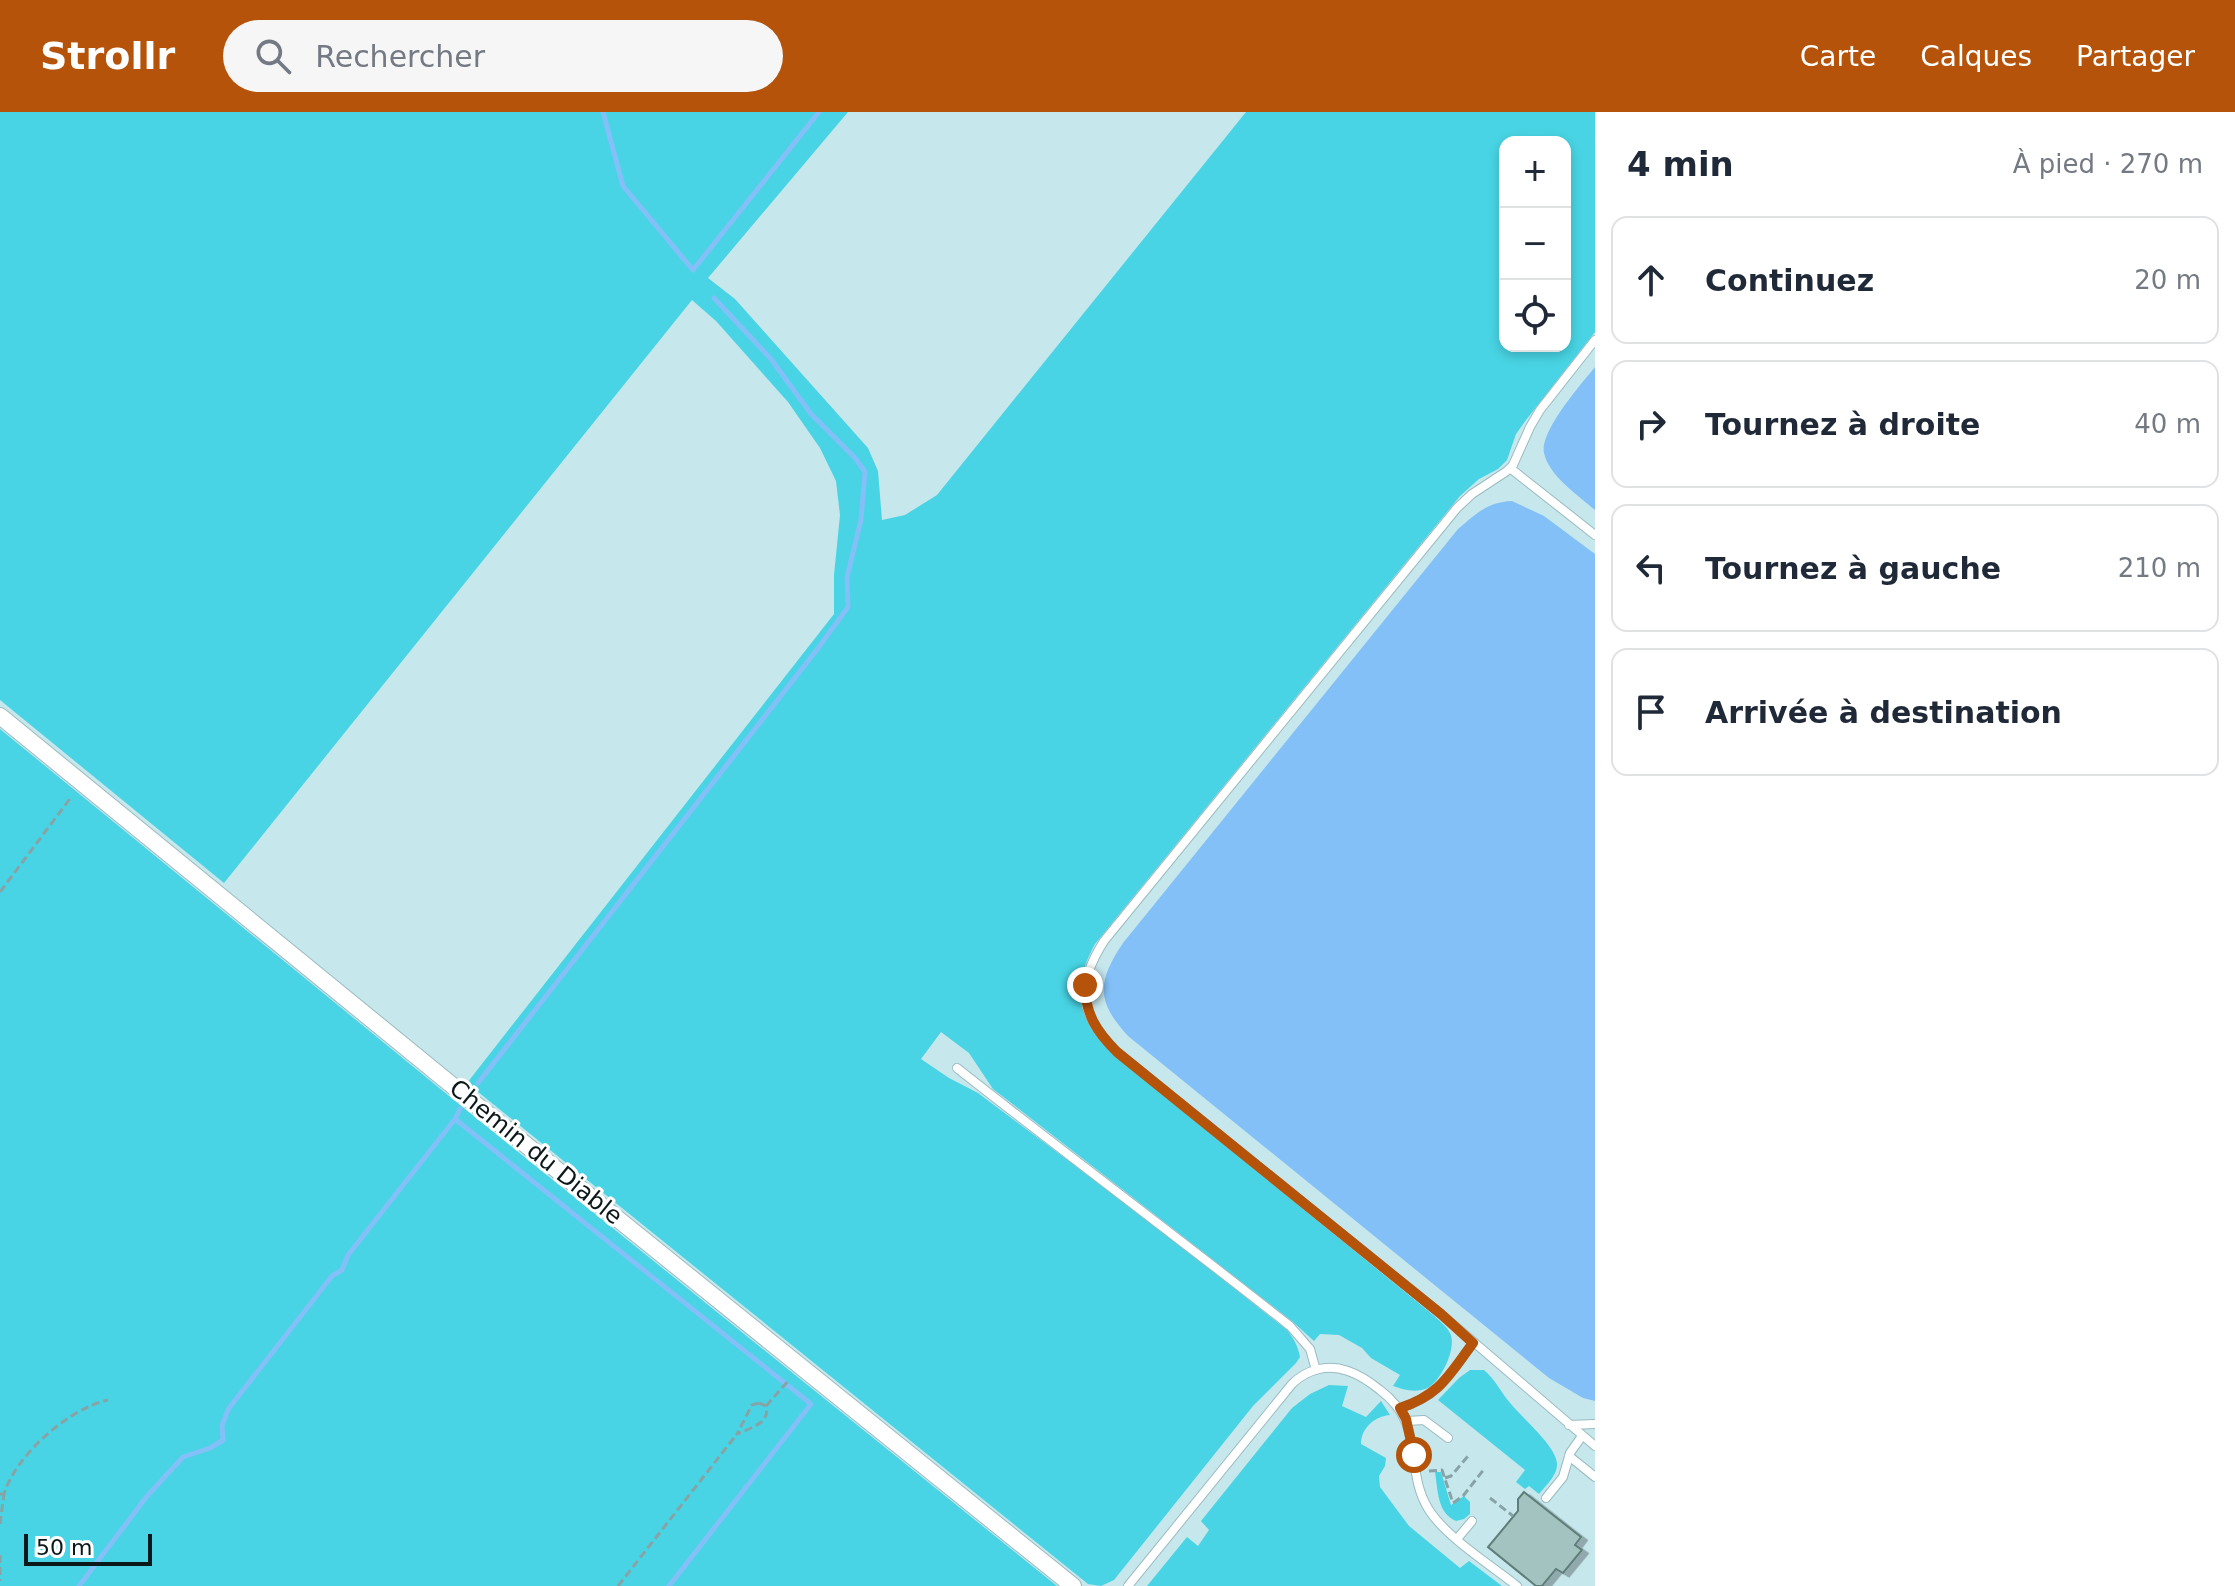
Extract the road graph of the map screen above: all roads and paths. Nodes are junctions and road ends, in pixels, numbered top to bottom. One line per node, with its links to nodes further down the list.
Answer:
1 (1595, 340): 2 (lane)
2 (1510, 468): 3 (lane); 8 (lane)
3 (1595, 535)
4 (0, 716): 5 (street, Chemin du Diable)
5 (82, 783): 6 (path); 9 (street, Chemin du Diable)
6 (0, 892)
7 (957, 1068): 10 (lane)
8 (1473, 1343): 13 (lane); 16 (lane)
9 (800, 1366): 12 (path); 37 (street, Chemin du Diable)
10 (1316, 1370): 13 (lane); 38 (lane)
11 (108, 1400): 27 (path)
12 (766, 1406): 17 (path); 17 (path)
13 (1400, 1408): 14 (lane)
14 (1407, 1421): 19 (lane); 33 (lane)
15 (1595, 1424): 16 (lane)
16 (1569, 1425): 18 (lane)
17 (737, 1434): 36 (path)
18 (1582, 1436): 20 (lane); 22 (lane)
19 (1448, 1438)
20 (1595, 1446)
21 (1469, 1455): 26 (path)
22 (1569, 1456): 25 (lane); 29 (lane)
23 (1485, 1468): 26 (path)
24 (1435, 1471): 26 (path)
25 (1595, 1477)
26 (1445, 1478)
27 (2, 1494): 32 (path)
28 (1490, 1498): 30 (path)
29 (1546, 1498)
30 (1513, 1516)
31 (1472, 1521): 33 (lane)
32 (0, 1524)
33 (1457, 1539): 39 (lane)
34 (0, 1555): 35 (path)
35 (0, 1581)
36 (618, 1586)
37 (1073, 1586)
38 (1128, 1586)
39 (1517, 1586)

